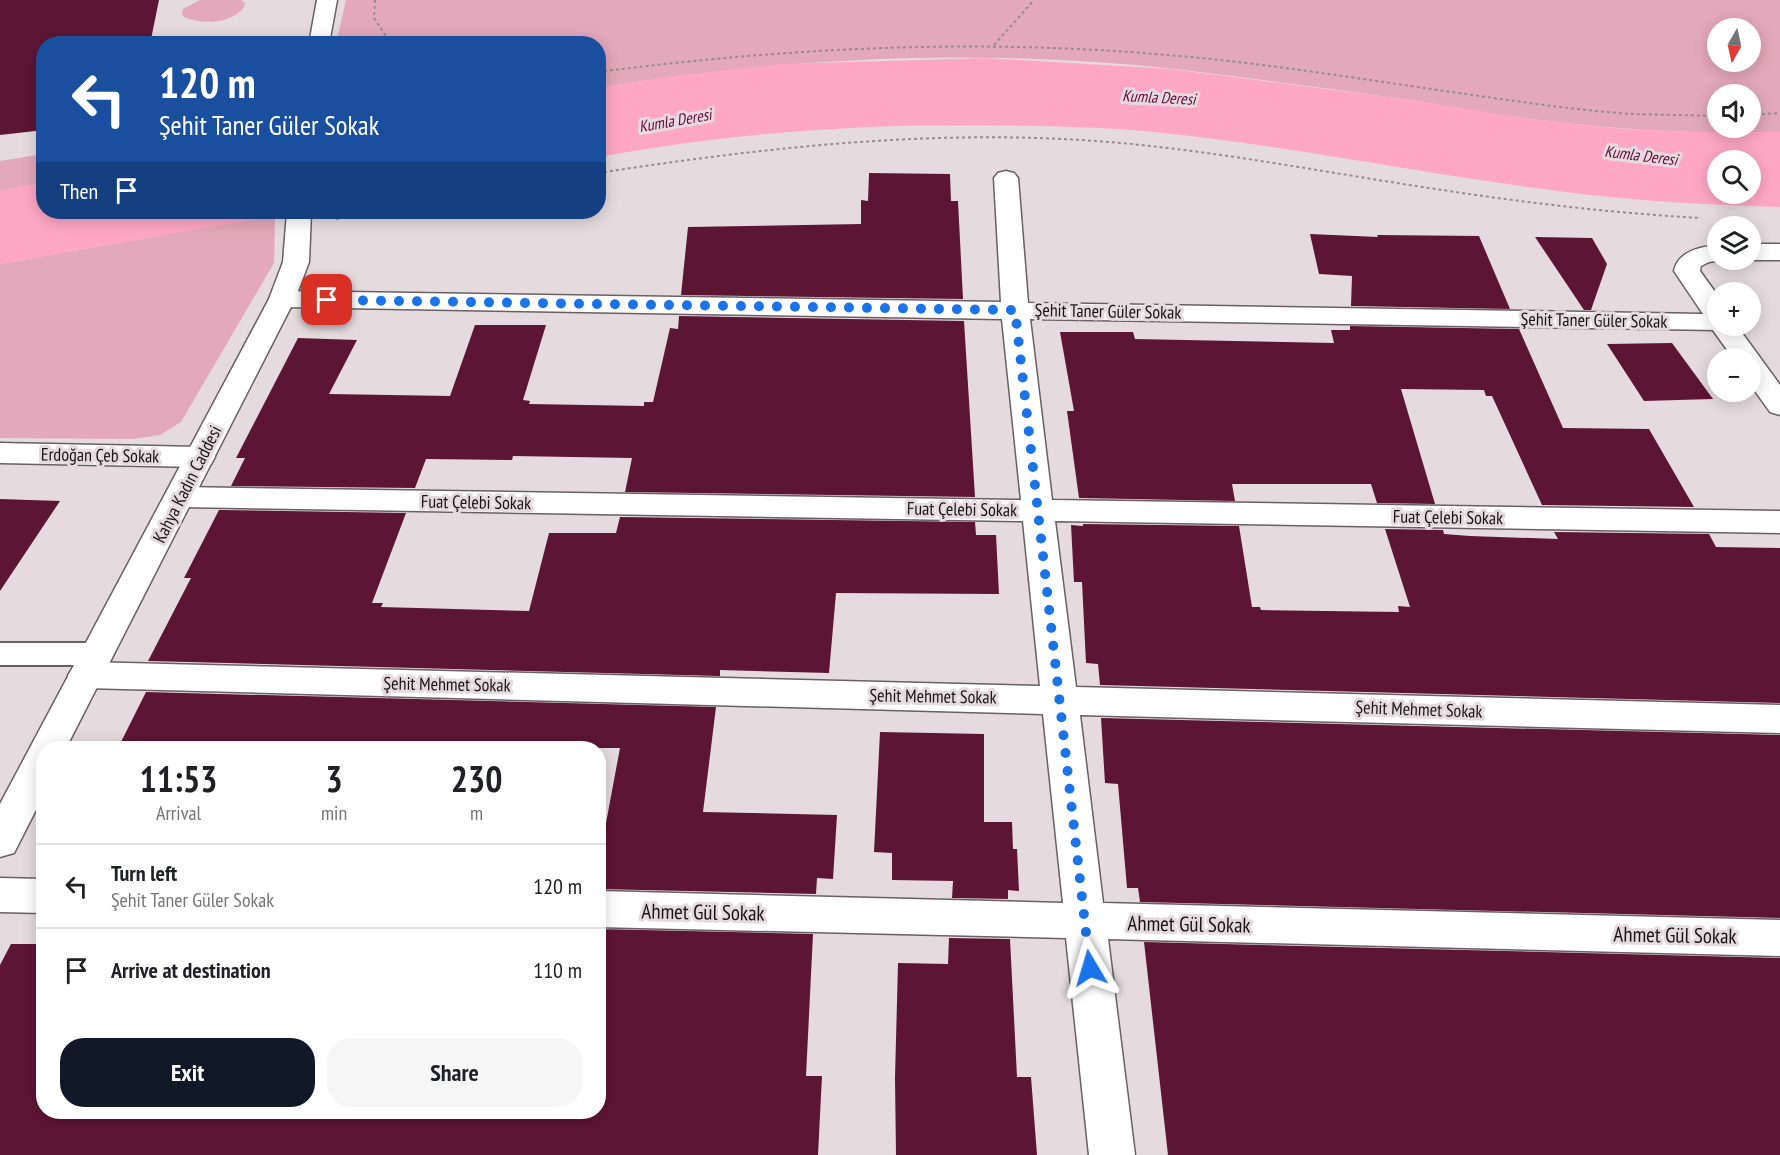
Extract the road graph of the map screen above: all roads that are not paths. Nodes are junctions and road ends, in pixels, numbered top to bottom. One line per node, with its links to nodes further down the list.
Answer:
1 (327, 0): 2 (street)
2 (320, 36)
3 (1006, 178): 10 (street)
4 (299, 219): 8 (street, Kahya Kadın Caddesi)
5 (1761, 252): 6 (street)
6 (1780, 252)
7 (1707, 256): 9 (street)
8 (282, 299): 10 (street, Şehit Taner Güler Sokak); 15 (street, Kahya Kadın Caddesi)
9 (1707, 300)
10 (1015, 310): 11 (street, Şehit Taner Güler Sokak); 17 (street)
11 (1707, 322)
12 (1761, 378): 13 (street)
13 (1780, 405)
14 (0, 453): 15 (street, Erdoğan Çeb Sokak)
15 (200, 458): 16 (street, Kahya Kadın Caddesi)
16 (180, 497): 17 (street, Fuat Çelebi Sokak); 20 (street, Kahya Kadın Caddesi)
17 (1038, 511): 18 (street, Fuat Çelebi Sokak); 21 (street)
18 (1780, 522)
19 (0, 654): 20 (lane)
20 (92, 665): 21 (street, Şehit Mehmet Sokak); 23 (street, Kahya Kadın Caddesi)
21 (1060, 699): 22 (street, Şehit Mehmet Sokak); 29 (street)
22 (1780, 718)
23 (52, 741)
24 (36, 772): 25 (street)
25 (0, 841)
26 (0, 895): 27 (street)
27 (36, 896)
28 (606, 909): 29 (street, Ahmet Gül Sokak)
29 (1085, 921): 30 (street, Ahmet Gül Sokak); 31 (street)
30 (1780, 938)
31 (1112, 1155)

